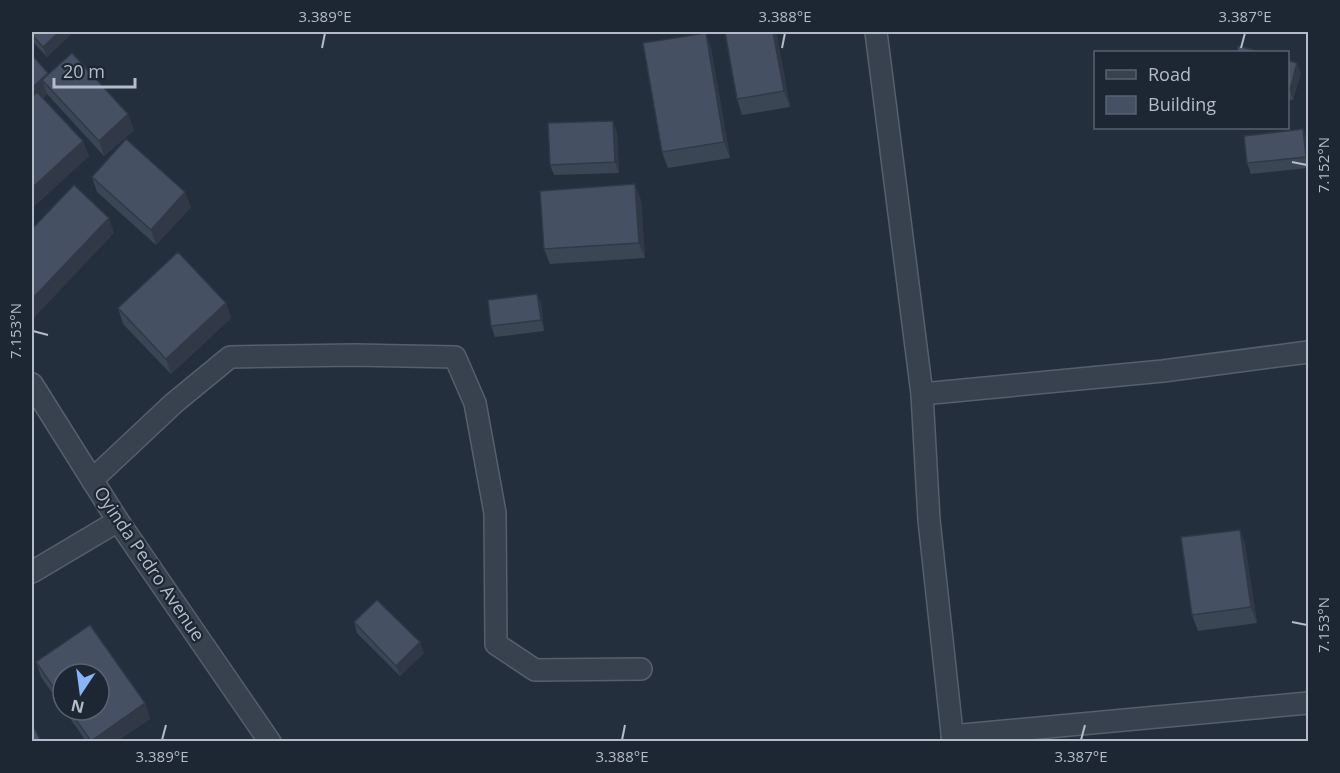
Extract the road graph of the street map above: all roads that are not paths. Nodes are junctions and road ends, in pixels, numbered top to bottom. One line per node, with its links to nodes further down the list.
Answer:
1 (876, 32): 4 (street)
2 (1308, 352): 4 (street)
3 (32, 384): 5 (street, Oyinda Pedro Avenue)
4 (922, 394): 10 (street)
5 (92, 480): 6 (street, Oyinda Pedro Avenue); 8 (street)
6 (118, 521): 7 (street); 11 (street, Oyinda Pedro Avenue)
7 (32, 572)
8 (641, 669)
9 (1308, 703): 10 (street)
10 (952, 739)
11 (270, 741)

